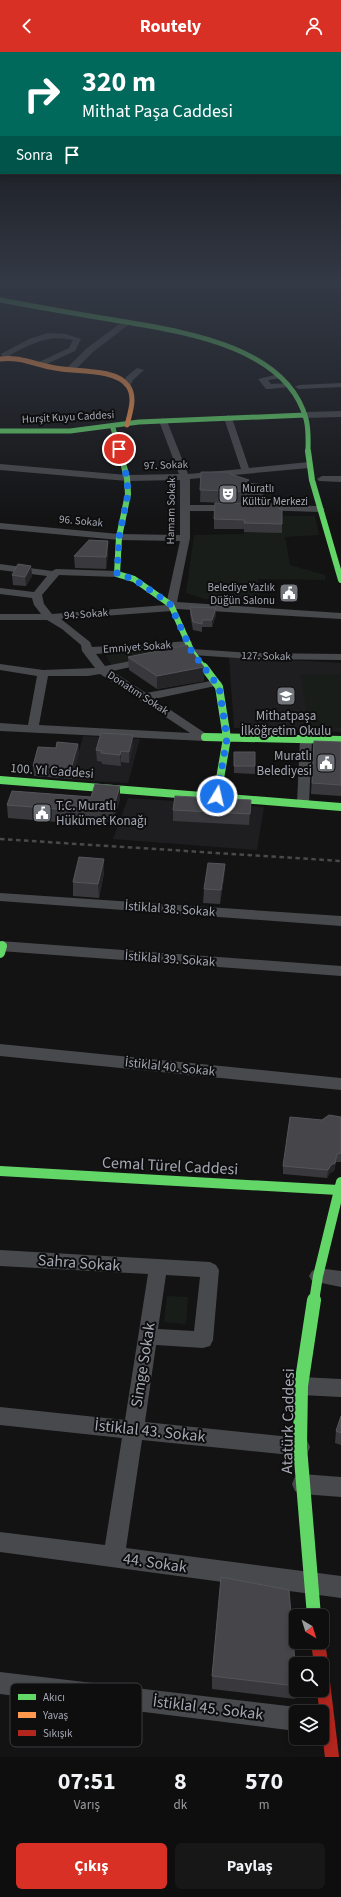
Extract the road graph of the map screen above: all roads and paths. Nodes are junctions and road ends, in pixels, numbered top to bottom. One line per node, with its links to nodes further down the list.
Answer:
1 (33, 364): 6 (main road)
2 (43, 364): 6 (street)
3 (75, 364): 7 (street)
4 (261, 364): 9 (main road)
5 (272, 364): 13 (main road)
6 (40, 365): 7 (main road)
7 (70, 370): 10 (main road)
8 (140, 370): 10 (street)
9 (279, 376): 11 (main road); 11 (street)
10 (128, 384): 18 (main road)
11 (287, 385): 15 (main road)
12 (341, 385): 13 (street)
13 (299, 387): 15 (main road)
14 (341, 414): 15 (street)
15 (309, 415): 16 (main road, Hurşit Kuyu Caddesi); 21 (main road); 22 (main road)
16 (228, 418): 17 (main road, Hurşit Kuyu Caddesi); 24 (street)
17 (163, 421): 18 (main road, Hurşit Kuyu Caddesi); 26 (street, Hamam Sokak)
18 (127, 425): 19 (main road, Hurşit Kuyu Caddesi)
19 (113, 428): 20 (main road, Hurşit Kuyu Caddesi); 27 (main road)
20 (0, 432)
21 (318, 445)
22 (309, 465): 24 (street, 97. Sokak); 31 (main road)
23 (0, 467): 27 (street, 97. Sokak)
24 (246, 471): 26 (street, 97. Sokak)
25 (322, 476): 28 (street); 29 (main road)
26 (185, 477): 27 (street, 97. Sokak); 30 (street, Hamam Sokak)
27 (127, 478): 33 (main road)
28 (341, 479)
29 (325, 489)
30 (185, 508): 31 (street); 35 (street, Hamam Sokak)
31 (320, 509): 36 (main road)
32 (0, 526): 33 (street, 96. Sokak)
33 (119, 537): 35 (street, 96. Sokak); 39 (main road)
34 (340, 537): 36 (main road)
35 (185, 538): 43 (street, Hamam Sokak)
36 (328, 538): 40 (main road)
37 (0, 567): 38 (street)
38 (54, 573): 39 (street); 42 (street)
39 (117, 574): 43 (main road)
40 (340, 575)
41 (0, 590): 42 (street)
42 (37, 595): 44 (street, Donatım Sokak)
43 (171, 606): 44 (street, 94. Sokak); 45 (street, 94. Sokak); 47 (main road)
44 (48, 616): 46 (street, 94. Sokak); 48 (street, Donatım Sokak)
45 (341, 616)
46 (0, 617)
47 (189, 648): 48 (street, Emniyet Sokak); 49 (street); 50 (street, 127. Sokak); 55 (main road)
48 (88, 651): 53 (street, Donatım Sokak)
49 (169, 657)
50 (341, 657)
51 (154, 660): 53 (street)
52 (0, 667): 54 (street)
53 (102, 670): 54 (street); 56 (street, Donatım Sokak)
54 (43, 673): 58 (street)
55 (216, 683): 56 (street); 60 (main road)
56 (144, 697): 59 (street, Donatım Sokak)
57 (0, 727): 58 (street)
58 (32, 728): 59 (street)
59 (205, 737): 60 (main road)
60 (227, 738): 61 (main road); 64 (main road)
61 (306, 739): 62 (main road); 65 (street)
62 (341, 740)
63 (0, 780): 64 (main road, 100. Yıl Caddesi)
64 (217, 796): 65 (main road, 100. Yıl Caddesi)
65 (303, 803): 66 (main road, 100. Yıl Caddesi)
66 (341, 807)
67 (0, 897): 68 (street, İstiklal 38. Sokak)
68 (341, 921)
69 (1, 948): 70 (street, İstiklal 39. Sokak)
70 (341, 971)
71 (0, 1050): 72 (street, İstiklal 40. Sokak)
72 (341, 1084)
73 (0, 1171): 74 (main road, Cemal Türel Caddesi)
74 (340, 1186): 77 (main road, Atatürk Caddesi)
75 (0, 1258): 76 (street, Sahra Sokak)
76 (158, 1267): 79 (street, Simge Sokak); 79 (street, Sahra Sokak)
77 (318, 1276): 78 (street); 80 (main road, Atatürk Caddesi)
78 (341, 1279)
79 (147, 1336): 83 (street, Simge Sokak)
80 (301, 1386): 81 (street); 84 (main road, Atatürk Caddesi)
81 (341, 1388)
82 (0, 1416): 83 (street, İstiklal 43. Sokak)
83 (133, 1430): 84 (street, İstiklal 43. Sokak); 88 (street, Simge Sokak)
84 (300, 1447): 85 (main road, Atatürk Caddesi)
85 (302, 1484): 86 (street); 89 (main road, Atatürk Caddesi)
86 (341, 1487)
87 (0, 1542): 88 (street, 44. Sokak)
88 (114, 1557): 89 (street, 44. Sokak)
89 (310, 1584): 90 (street, 44. Sokak); 91 (main road, Atatürk Caddesi)
90 (341, 1587)
91 (313, 1609)
92 (0, 1683): 93 (street, İstiklal 45. Sokak)
93 (10, 1684)
94 (326, 1697): 97 (main road)
95 (142, 1700): 96 (street, İstiklal 45. Sokak)
96 (289, 1718)
97 (330, 1723): 98 (main road)
98 (332, 1757)

